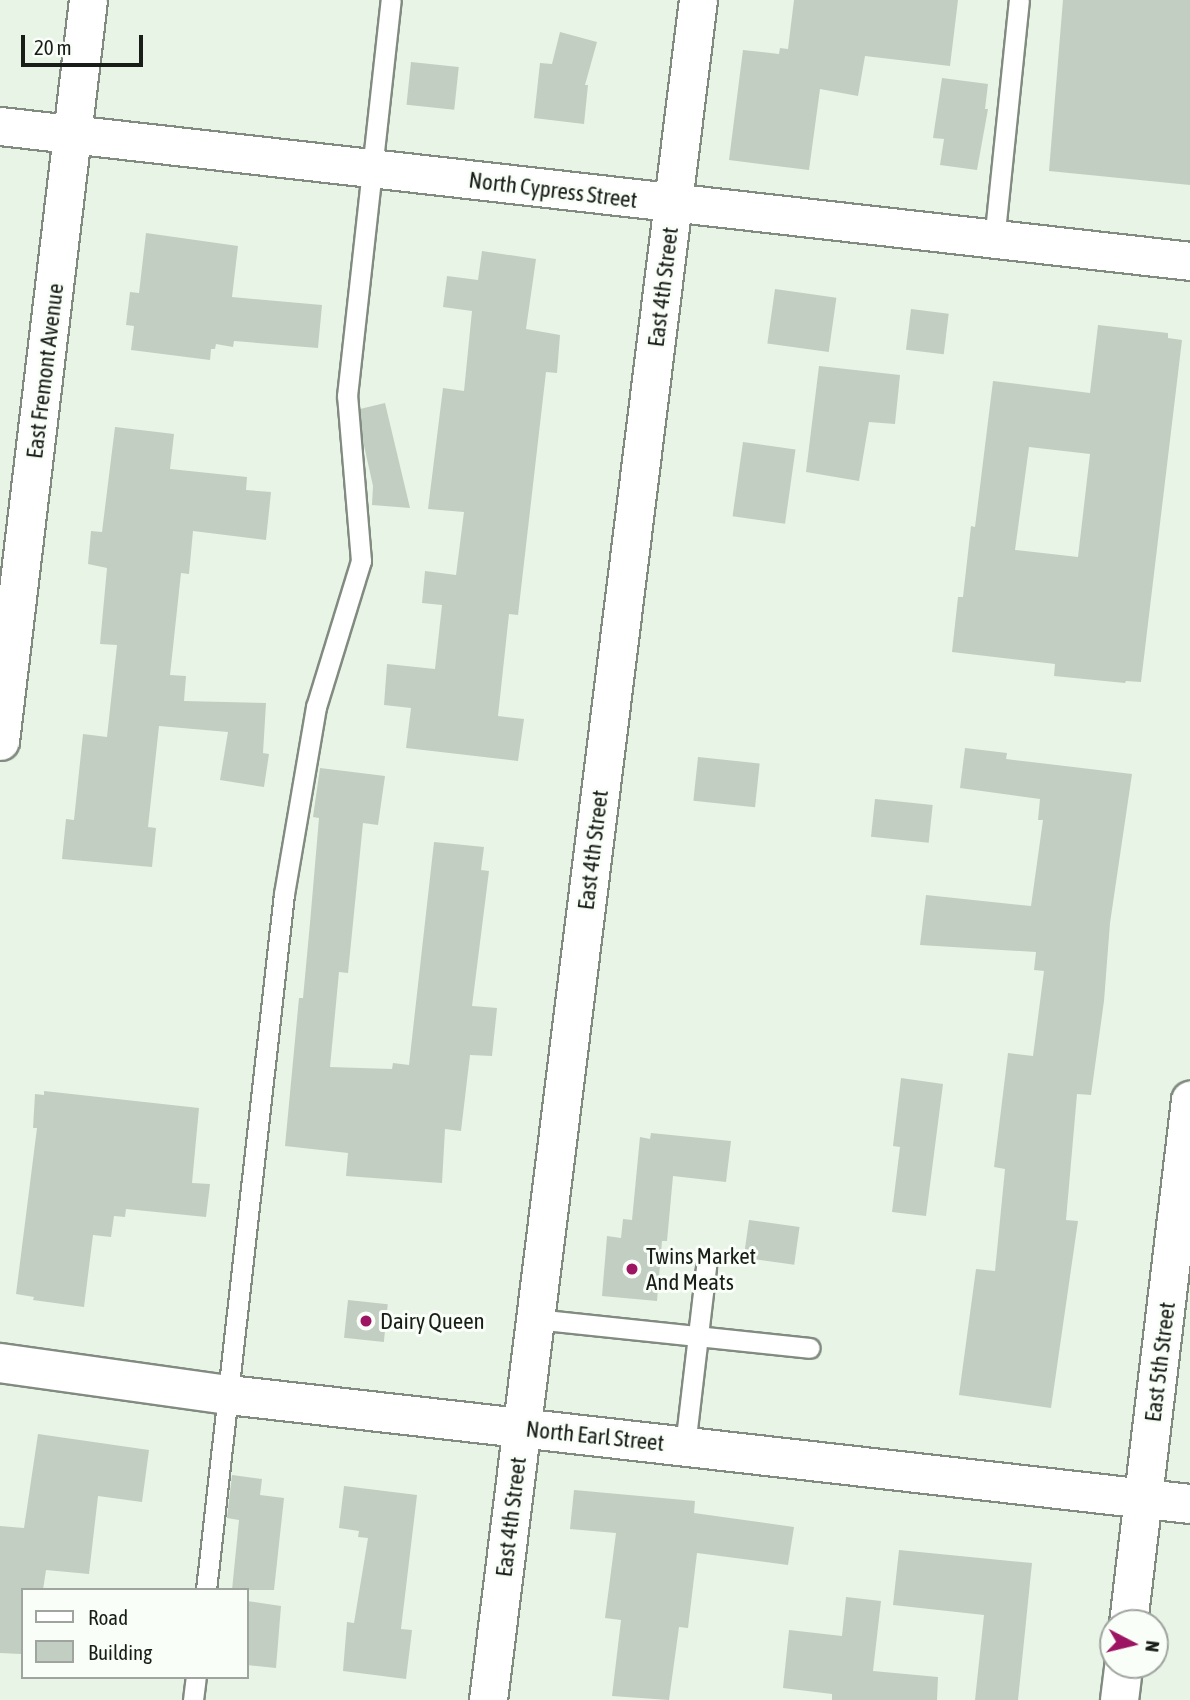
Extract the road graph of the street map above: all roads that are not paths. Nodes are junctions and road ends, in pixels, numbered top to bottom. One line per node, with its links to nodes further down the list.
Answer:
1 (88, 0): 6 (street, East Fremont Avenue)
2 (391, 0): 7 (lane)
3 (698, 0): 8 (street, East 4th Street)
4 (1019, 0): 9 (lane)
5 (0, 126): 6 (street, North Cypress Street)
6 (74, 134): 7 (street, North Cypress Street); 11 (street, East Fremont Avenue)
7 (372, 169): 8 (street, North Cypress Street); 18 (lane)
8 (673, 204): 9 (street, North Cypress Street); 14 (street, East 4th Street)
9 (994, 241): 10 (street, North Cypress Street)
10 (1190, 261)
11 (0, 741)
12 (1190, 1100): 21 (street, East 5th Street)
13 (706, 1266): 15 (lane)
14 (535, 1318): 15 (lane); 19 (street, East 4th Street)
15 (698, 1337): 16 (lane); 20 (lane)
16 (809, 1348)
17 (0, 1363): 18 (street, North Earl Street)
18 (229, 1395): 19 (street, North Earl Street); 23 (lane)
19 (522, 1428): 20 (street, North Earl Street); 28 (street, East 4th Street)
20 (685, 1446): 21 (street, North Earl Street)
21 (1144, 1499): 22 (street, North Earl Street); 24 (street, East 5th Street)
22 (1190, 1504)
23 (206, 1588)
24 (1130, 1609)
25 (196, 1679): 27 (lane)
26 (1121, 1679): 29 (street)
27 (193, 1700)
28 (488, 1700)
29 (1119, 1700)

